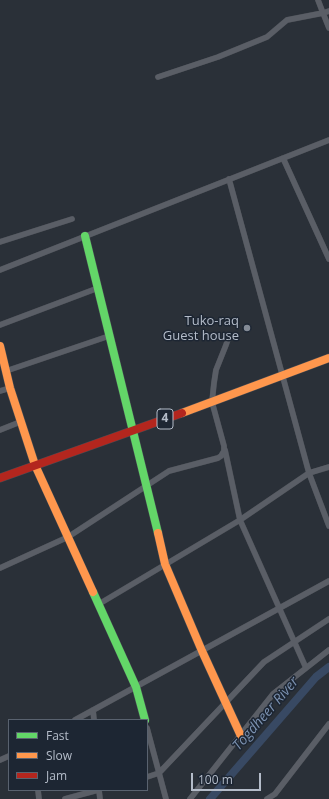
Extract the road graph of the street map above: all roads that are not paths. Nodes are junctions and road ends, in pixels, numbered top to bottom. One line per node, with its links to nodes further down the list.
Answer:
1 (318, 0): 2 (street)
2 (326, 12): 3 (street); 4 (street)
3 (329, 28)
4 (158, 77)
5 (329, 140): 6 (street)
6 (283, 158): 7 (street); 11 (street)
7 (229, 179): 9 (street); 20 (street)
8 (72, 219): 10 (street)
9 (85, 236): 12 (street); 13 (main road)
10 (0, 242)
11 (329, 259)
12 (0, 270)
13 (98, 288): 14 (street); 15 (main road)
14 (0, 325)
15 (109, 336): 19 (street); 26 (main road)
16 (229, 336): 23 (street)
17 (0, 348): 19 (main road)
18 (329, 358): 20 (main road, 4)
19 (6, 371): 21 (main road)
20 (283, 375): 23 (main road, 4); 30 (street)
21 (10, 388): 22 (street); 24 (main road)
22 (0, 391)
23 (212, 402): 26 (main road, 4); 27 (street)
24 (20, 422): 25 (street); 28 (main road)
25 (0, 430)
26 (132, 430): 28 (main road, 4); 32 (main road)
27 (224, 446): 32 (street); 33 (street)
28 (35, 465): 31 (main road, 4); 35 (main road)
29 (329, 467): 30 (street)
30 (309, 473): 33 (street); 34 (street)
31 (0, 478)
32 (146, 486): 35 (street); 36 (main road)
33 (240, 520): 36 (street); 40 (street)
34 (329, 526)
35 (68, 537): 37 (street); 39 (main road)
36 (165, 564): 39 (street); 44 (main road)
37 (0, 568)
38 (329, 581): 40 (street)
39 (99, 604): 46 (main road)
40 (280, 608): 42 (street); 44 (street)
41 (329, 619): 42 (street)
42 (295, 642): 45 (street); 47 (street)
43 (329, 650): 45 (street)
44 (202, 651): 46 (street); 47 (main road)
45 (306, 668): 54 (street)
46 (136, 687): 48 (street); 51 (main road)
47 (226, 703): 54 (main road); 55 (street)
48 (93, 710): 49 (street); 50 (street)
49 (77, 719)
50 (94, 719)
51 (145, 719)
52 (329, 724): 61 (street)
53 (148, 732): 55 (street)
54 (241, 736): 60 (street)
55 (159, 774): 56 (street); 59 (street)
56 (148, 777)
57 (95, 791): 58 (street)
58 (65, 799)
59 (166, 799)
60 (190, 799)
61 (267, 799)

